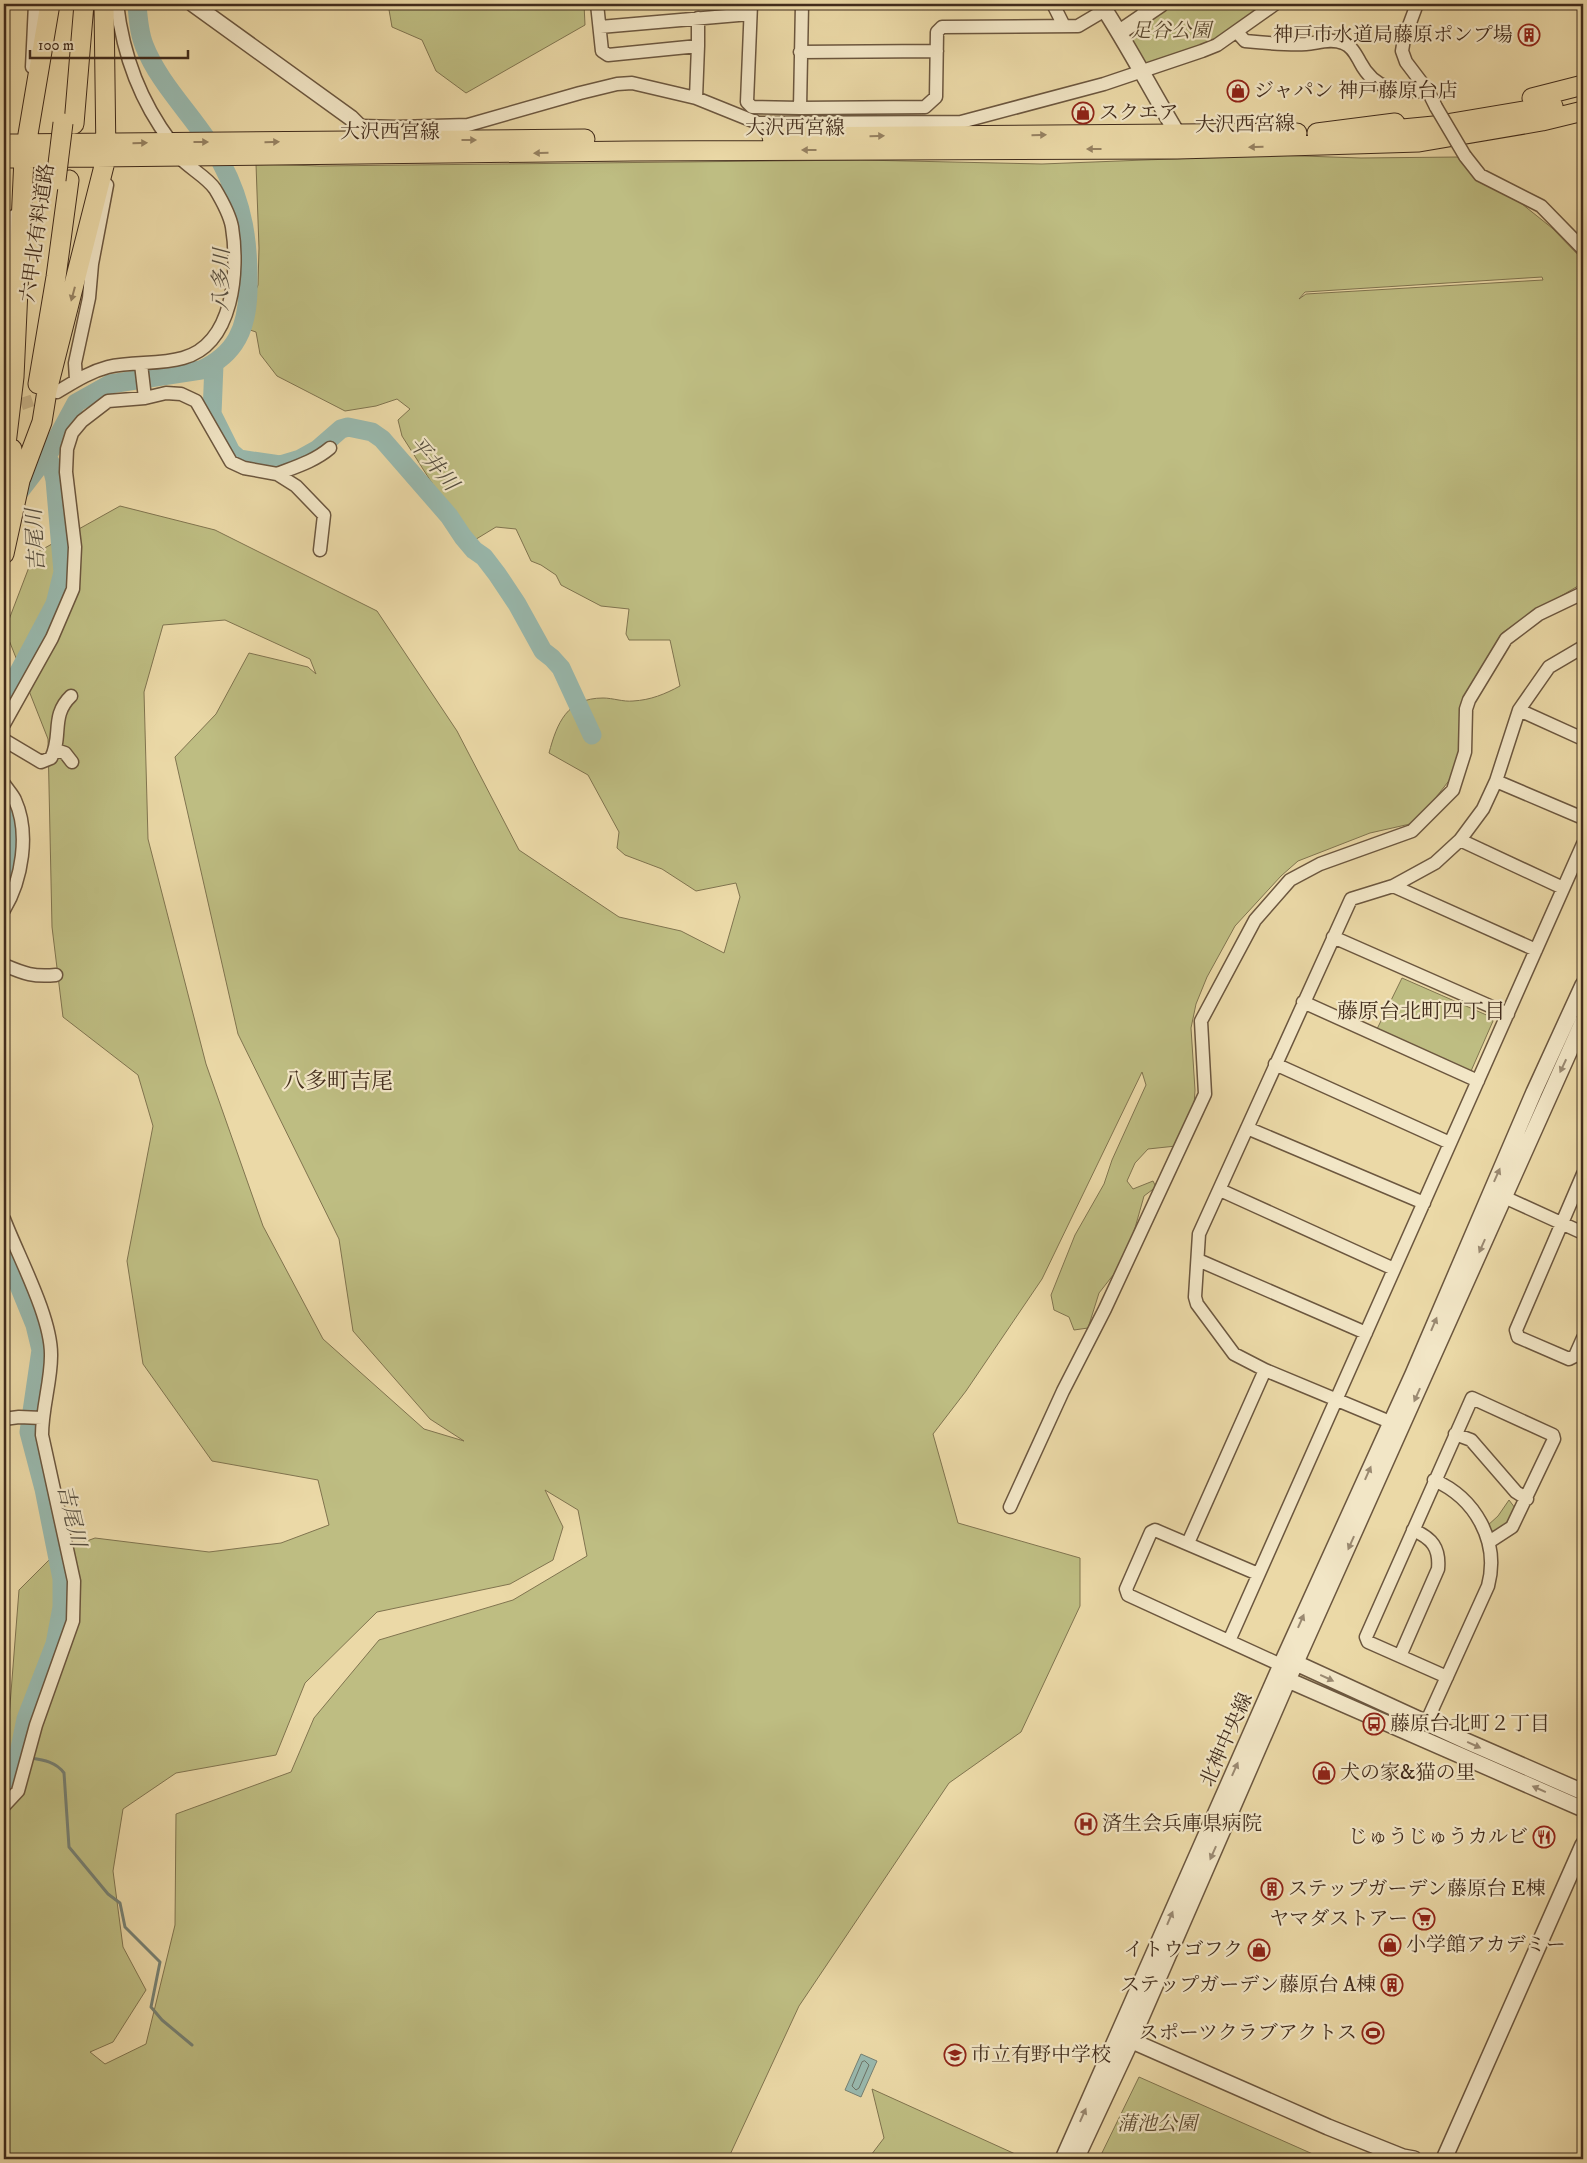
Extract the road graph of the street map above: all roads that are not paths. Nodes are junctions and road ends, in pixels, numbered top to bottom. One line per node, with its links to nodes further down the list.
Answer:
1 (35, 4): 33 (street)
2 (50, 4): 33 (main road)
3 (71, 4): 34 (main road, 六甲北有料道路)
4 (84, 4): 34 (main road, 六甲北有料道路)
5 (104, 4): 30 (main road)
6 (116, 4): 30 (street); 41 (street)
7 (193, 4): 36 (street)
8 (597, 4): 19 (street)
9 (802, 4): 24 (street)
10 (1053, 4): 18 (street)
11 (1161, 4): 16 (street)
12 (1275, 4): 21 (street)
13 (1417, 4): 27 (street)
14 (1103, 7): 18 (street); 20 (street)
15 (750, 9): 17 (street); 31 (street)
16 (1144, 9): 20 (street)
17 (698, 18): 19 (street); 22 (street)
18 (1064, 26): 23 (street)
19 (600, 27): 22 (street)
20 (1120, 32): 25 (street)
21 (1237, 32): 25 (street); 27 (street)
22 (698, 46): 28 (street)
23 (937, 51): 24 (street); 31 (street)
24 (800, 52): 31 (street)
25 (1139, 70): 28 (street); 39 (street)
26 (1583, 85): 37 (main road)
27 (1428, 91): 47 (street, bridge)
28 (696, 98): 36 (street)
29 (1583, 99): 37 (main road, 大沢西宮線)
30 (105, 105): 44 (main road)
31 (800, 108)
32 (1583, 111): 37 (main road, 大沢西宮線)
33 (29, 122): 43 (main road)
34 (68, 123): 56 (main road, 六甲北有料道路, bridge)
35 (1583, 123): 37 (main road)
36 (361, 126): 38 (street)
37 (1320, 139): 39 (main road, 大沢西宮線)
38 (374, 141): 39 (main road, 大沢西宮線, one-way to 39); 42 (main road, 大沢西宮線, one-way to 38)
39 (1177, 141): 42 (main road, 大沢西宮線, one-way to 42)
40 (4, 144): 43 (main road, 大沢西宮線)
41 (176, 147): 42 (main road, 大沢西宮線); 44 (main road, 大沢西宮線); 49 (street)
42 (226, 149)
43 (25, 151): 44 (main road, 大沢西宮線); 45 (main road, 大沢西宮線); 46 (main road)
44 (106, 151): 50 (street); 56 (main road, one-way to 56)
45 (4, 158)
46 (22, 182): 48 (street); 54 (main road)
47 (1583, 249)
48 (4, 264)
49 (142, 366): 50 (street); 52 (street)
50 (76, 380): 51 (street)
51 (57, 392)
52 (145, 397): 55 (street); 63 (street)
53 (330, 448): 55 (street)
54 (4, 461)
55 (277, 474): 57 (street)
56 (12, 481): 58 (main road, 六甲北有料道路)
57 (320, 550)
58 (4, 554)
59 (1583, 593): 107 (street)
60 (1581, 650): 62 (street)
61 (72, 696): 66 (street)
62 (1519, 710): 64 (street); 68 (street)
63 (4, 724)
64 (1583, 738)
65 (4, 740): 66 (street)
66 (56, 750): 67 (street)
67 (72, 762)
68 (1496, 781): 70 (street); 71 (street)
69 (4, 784): 75 (street)
70 (1583, 818)
71 (1460, 840): 73 (street); 74 (street)
72 (1583, 844): 74 (street)
73 (1393, 886): 76 (street); 77 (street)
74 (1563, 888): 77 (street)
75 (4, 910)
76 (1333, 937): 81 (street); 82 (street)
77 (1536, 950): 82 (street)
78 (4, 965): 79 (street)
79 (56, 975)
80 (1583, 985): 103 (street, 北神中央線, one-way to 80)
81 (1303, 1002): 84 (street); 85 (street)
82 (1508, 1014): 85 (street)
83 (1583, 1022): 90 (street, one-way to 90)
84 (1275, 1064): 86 (street); 87 (street)
85 (1478, 1081): 87 (street)
86 (1247, 1128): 89 (street); 91 (street)
87 (1450, 1143): 91 (street)
88 (1583, 1174): 93 (street)
89 (1220, 1190): 95 (street); 96 (street)
90 (1504, 1197): 93 (street); 114 (street, one-way to 114)
91 (1424, 1203): 96 (street)
92 (4, 1219): 102 (street)
93 (1562, 1223): 94 (street); 98 (street)
94 (1583, 1233)
95 (1198, 1260): 97 (street); 99 (street)
96 (1394, 1269): 97 (street)
97 (1366, 1332): 100 (street)
98 (1583, 1338)
99 (1265, 1370): 100 (street); 110 (street)
100 (1335, 1400): 103 (street); 111 (street)
101 (4, 1418): 102 (street)
102 (42, 1418): 120 (street)
103 (1390, 1422): 115 (street, 北神中央線, one-way to 103)
104 (1455, 1434): 105 (street); 106 (street); 106 (street)
105 (1434, 1480): 108 (street); 109 (street)
106 (1526, 1499): 109 (street)
107 (1010, 1508)
108 (1413, 1530): 113 (street); 113 (street)
109 (1489, 1542): 116 (street)
110 (1188, 1544): 111 (street); 112 (street)
111 (1258, 1574): 112 (street)
112 (1230, 1641): 115 (street)
113 (1400, 1656): 116 (street)
114 (1296, 1663): 115 (street); 117 (street); 118 (street, one-way to 118)
115 (1281, 1665): 117 (street); 123 (street, 北神中央線, one-way to 115)
116 (1447, 1677): 118 (street)
117 (1288, 1680): 121 (street, one-way to 117); 123 (street, one-way to 123)
118 (1426, 1723): 119 (street, one-way to 119)
119 (1583, 1792)
120 (4, 1806)
121 (1583, 1809)
122 (1583, 1845): 127 (street)
123 (1125, 2038): 124 (street, 北神中央線, one-way to 123); 125 (street, 北神中央線); 126 (street)
124 (1063, 2159)
125 (1076, 2159)
126 (1414, 2159)
127 (1444, 2159)

